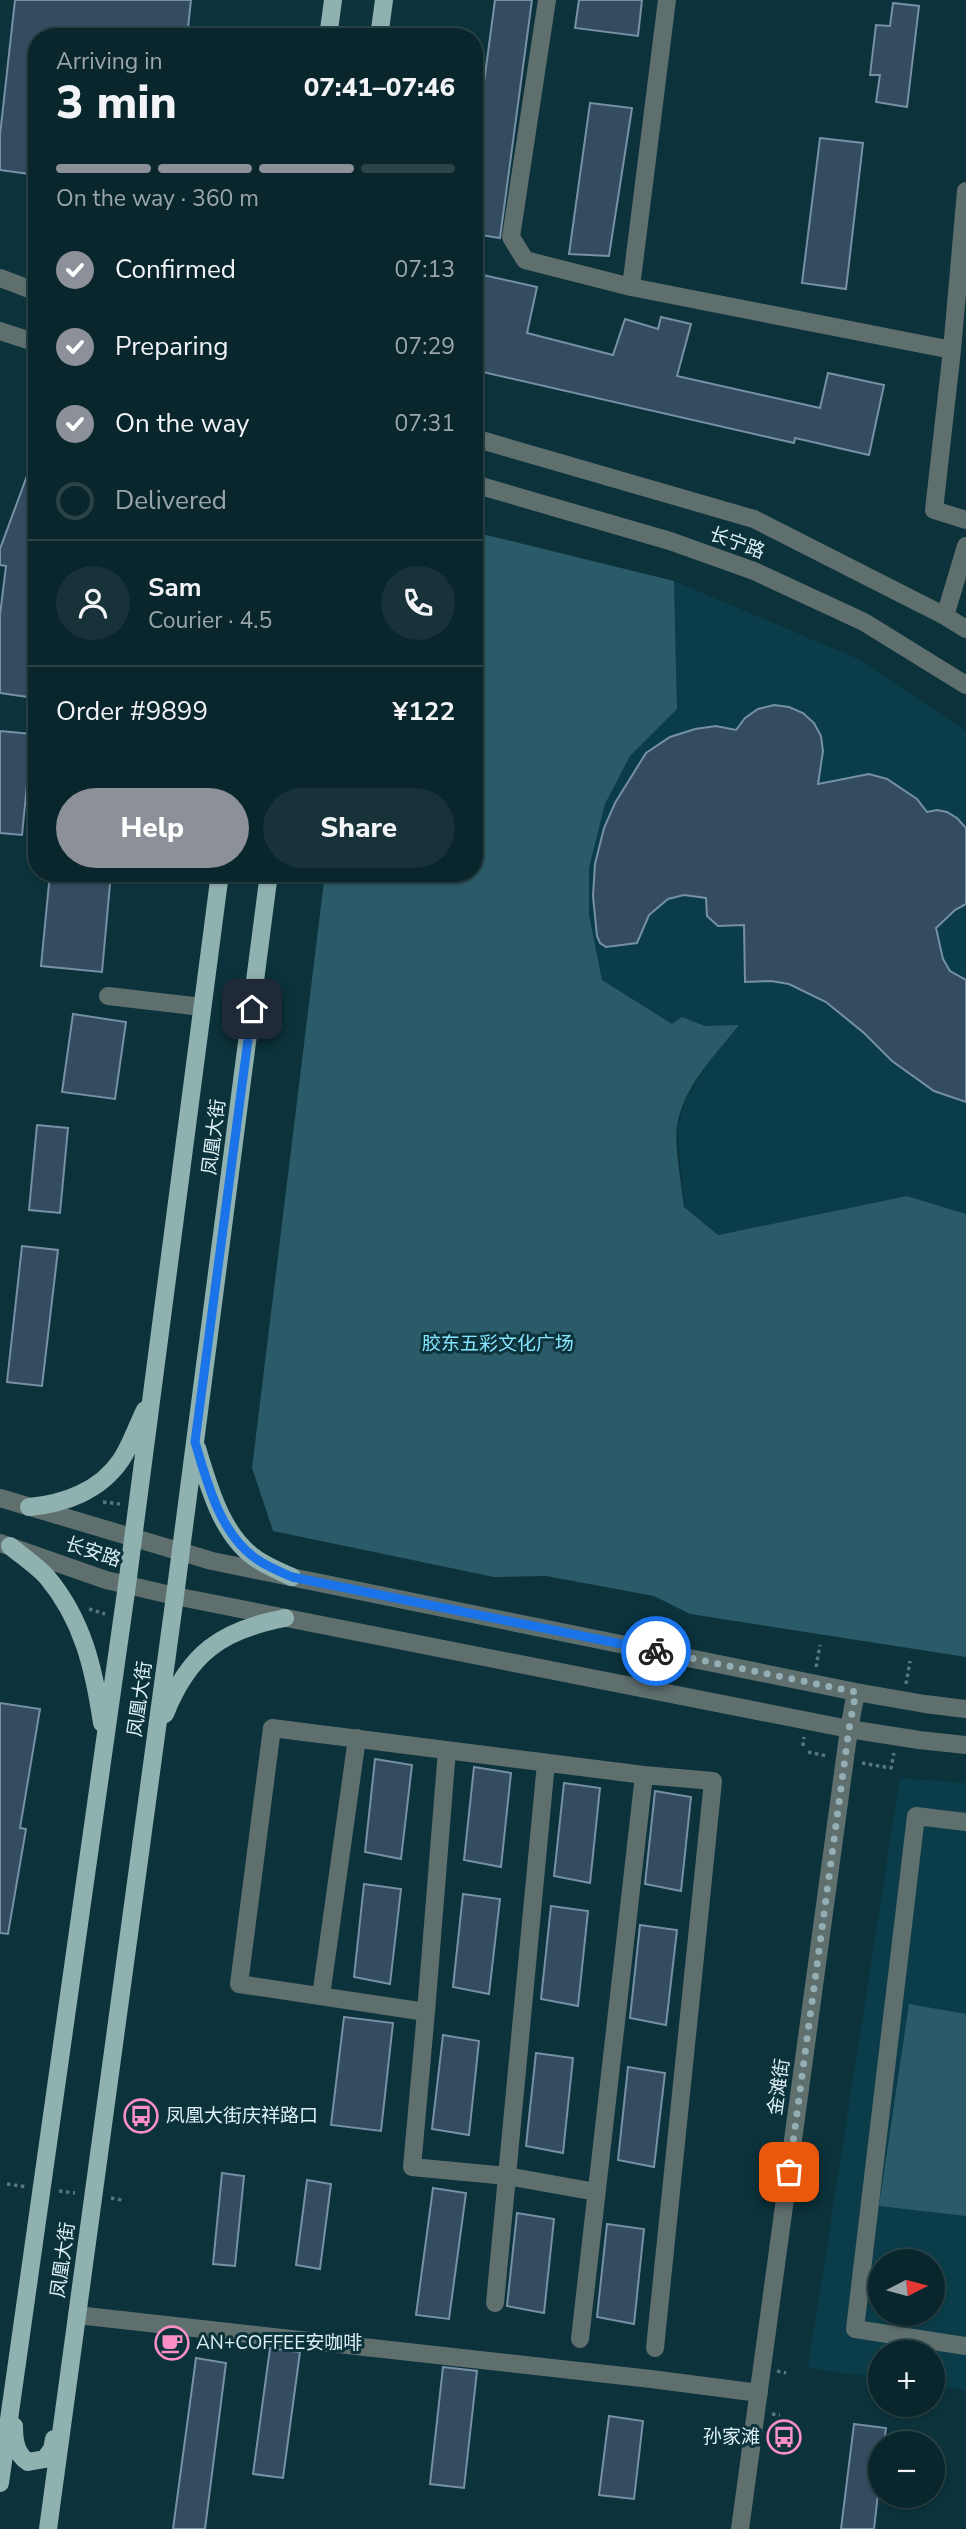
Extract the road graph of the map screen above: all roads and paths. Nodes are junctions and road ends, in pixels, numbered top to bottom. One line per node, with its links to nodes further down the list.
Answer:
1 (333, 0): 5 (main road)
2 (384, 0): 6 (main road)
3 (547, 0): 9 (street)
4 (667, 0): 9 (street)
5 (329, 28)
6 (380, 28)
7 (966, 191): 11 (street)
8 (0, 278): 10 (street)
9 (631, 287): 14 (street)
10 (28, 289)
11 (961, 311): 14 (street)
12 (0, 331): 13 (street)
13 (28, 340)
14 (951, 350): 17 (street)
15 (483, 443): 19 (street, 长宁路)
16 (483, 485): 21 (street, 长宁路)
17 (966, 520)
18 (966, 546): 19 (street)
19 (945, 616): 20 (street, 长宁路)
20 (966, 629)
21 (966, 685)
22 (219, 882): 25 (main road, 凤凰大街)
23 (269, 882): 27 (main road, 凤凰大街)
24 (108, 996): 25 (street)
25 (202, 1007): 26 (main road, 凤凰大街)
26 (152, 1394): 29 (main road); 30 (main road, 凤凰大街)
27 (195, 1442): 32 (main road, 凤凰大街); 33 (main road)
28 (0, 1498): 29 (street, 长安路)
29 (29, 1507): 30 (street, 长安路)
30 (134, 1538): 32 (street, 长安路); 34 (main road, 凤凰大街)
31 (5, 1544): 34 (street, 长安路); 42 (main road)
32 (180, 1552): 33 (street, 长安路); 35 (main road, 凤凰大街)
33 (292, 1577): 37 (street, 长安路)
34 (127, 1585): 35 (street, 长安路); 42 (main road, 凤凰大街)
35 (175, 1596): 36 (street, 长安路); 40 (main road, 凤凰大街)
36 (285, 1618): 39 (street, 长安路); 40 (main road)
37 (856, 1692): 38 (street, 长安路); 39 (street, 金滩街)
38 (966, 1709)
39 (849, 1729): 43 (street, 长安路); 64 (street, 金滩街)
40 (156, 1737): 59 (main road, 凤凰大街)
41 (357, 1738): 44 (street); 48 (street); 48 (street)
42 (105, 1742): 63 (main road, 凤凰大街)
43 (966, 1745)
44 (447, 1750): 45 (street); 49 (street)
45 (546, 1763): 46 (street); 50 (street)
46 (643, 1775): 54 (street); 62 (street)
47 (966, 1822): 61 (street)
48 (321, 1996): 49 (street)
49 (426, 2012): 50 (street)
50 (507, 2176): 54 (street); 58 (street)
51 (7, 2184): 52 (path)
52 (32, 2187)
53 (58, 2191): 55 (path)
54 (596, 2192): 60 (street)
55 (84, 2194)
56 (110, 2198): 57 (path)
57 (122, 2200)
58 (495, 2303)
59 (77, 2315): 64 (street); 65 (main road, 凤凰大街)
60 (580, 2339)
61 (966, 2346)
62 (655, 2348)
63 (15, 2377): 65 (main road); 66 (main road, 凤凰大街)
64 (759, 2393): 68 (street, 金滩街)
65 (65, 2397): 67 (main road, 凤凰大街)
66 (0, 2483)
67 (48, 2529)
68 (740, 2529)

